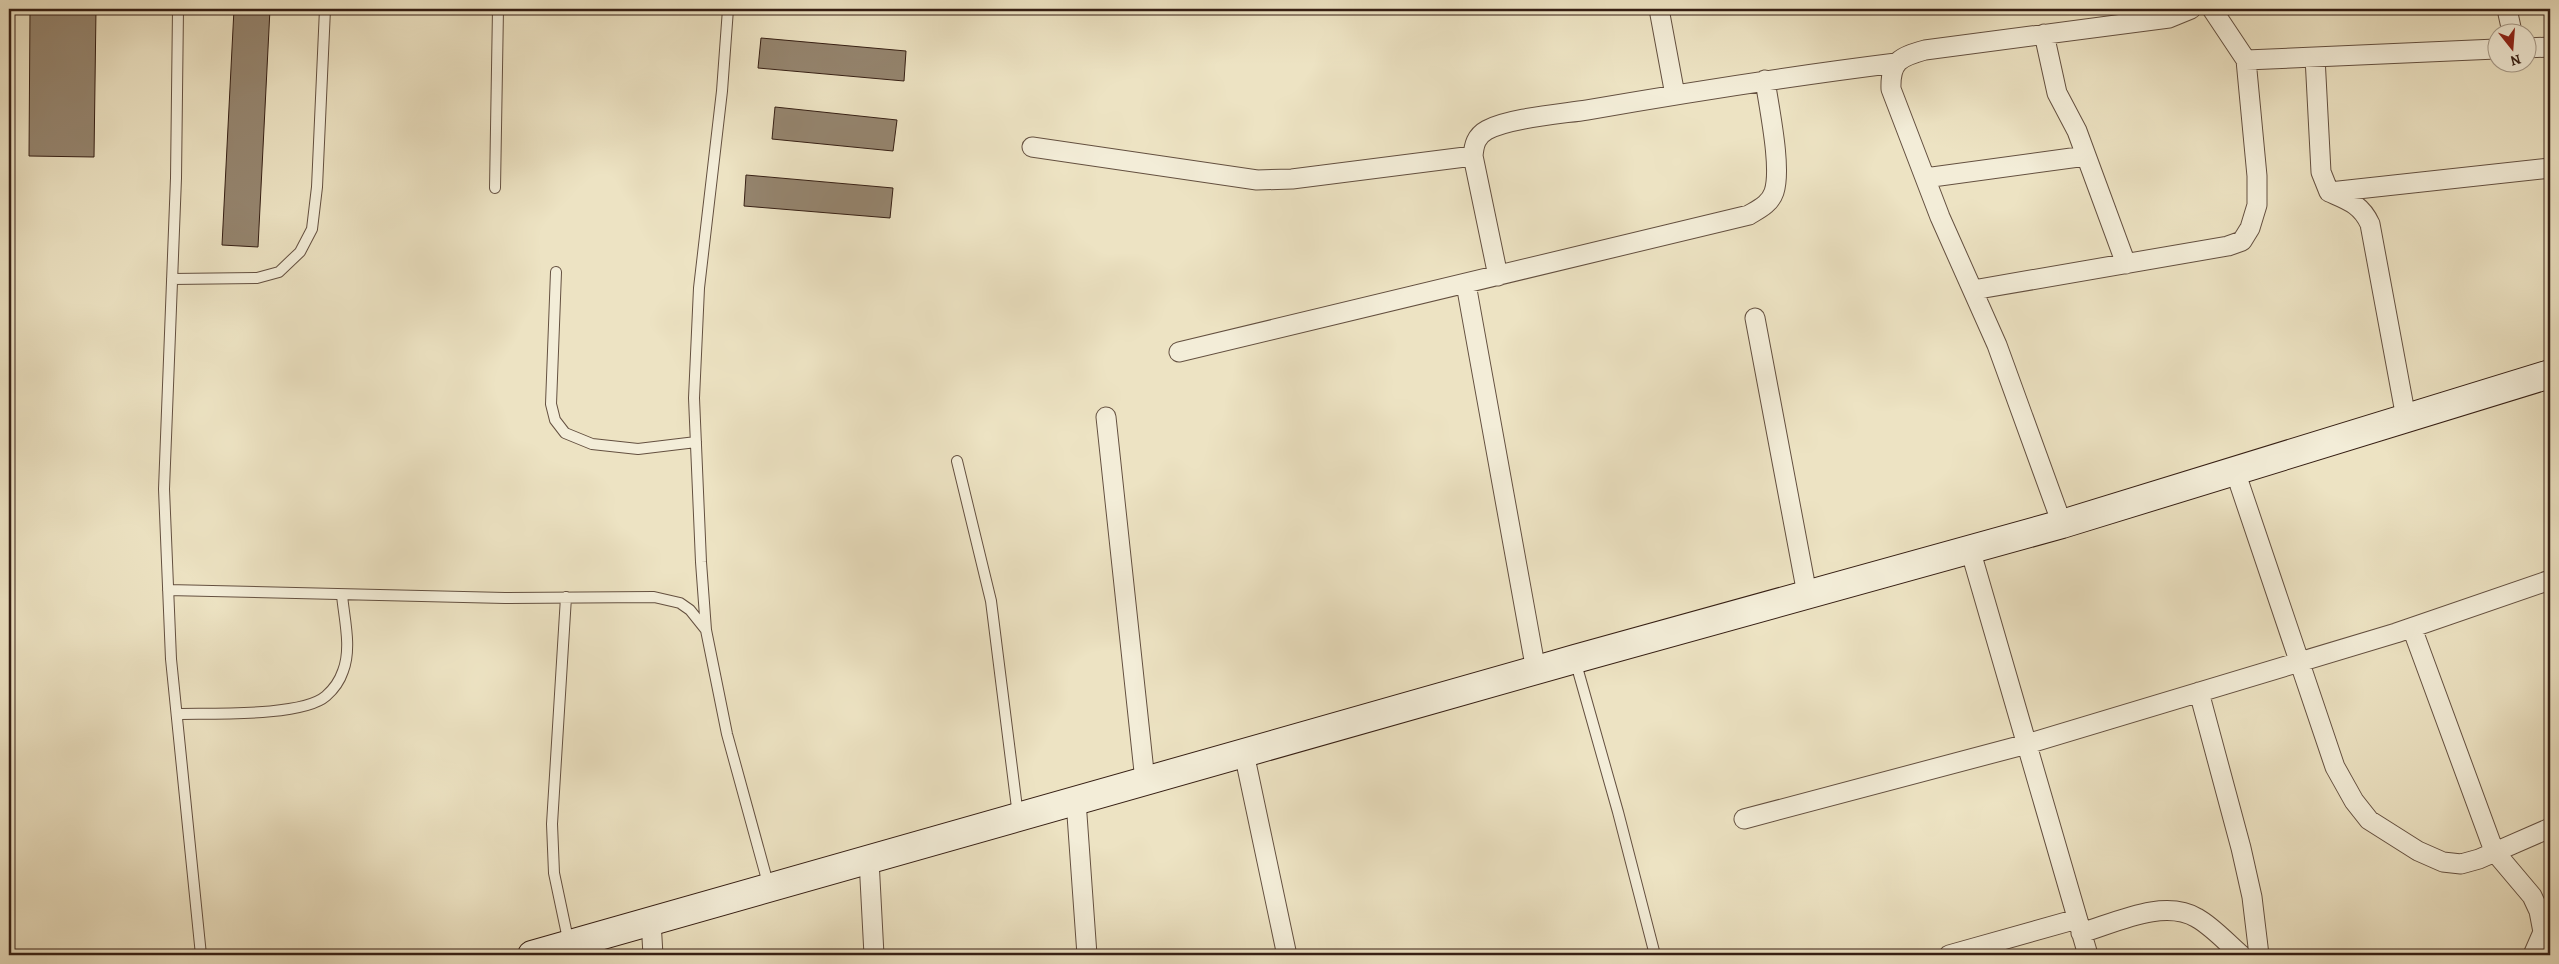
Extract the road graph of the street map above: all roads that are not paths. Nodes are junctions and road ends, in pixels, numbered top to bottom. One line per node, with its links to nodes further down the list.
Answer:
1 (178, 9): 29 (lane)
2 (325, 9): 29 (lane)
3 (498, 9): 24 (lane)
4 (728, 9): 37 (lane)
5 (1659, 9): 18 (street)
6 (2191, 9): 10 (street)
7 (2212, 9): 15 (street)
8 (2507, 9): 9 (street)
9 (2510, 22)
10 (2044, 34): 16 (street); 21 (street)
11 (2550, 47): 12 (street)
12 (2536, 48)
13 (2486, 49): 14 (street)
14 (2315, 57): 15 (street); 25 (street)
15 (2246, 60): 26 (street)
16 (1896, 63): 17 (street); 23 (street)
17 (1765, 80): 18 (street); 28 (street)
18 (1675, 95): 20 (street)
19 (1032, 147): 20 (street)
20 (1473, 156): 28 (street)
21 (2086, 156): 23 (street); 26 (street)
22 (2550, 168): 25 (street)
23 (1925, 178): 31 (street)
24 (495, 188)
25 (2328, 192): 36 (street)
26 (2126, 264): 31 (street)
27 (556, 272): 37 (lane)
28 (1498, 276): 30 (street)
29 (172, 279): 43 (lane)
30 (1466, 284): 33 (street); 51 (street)
31 (1972, 290): 40 (street)
32 (1755, 318): 44 (street)
33 (1179, 352)
34 (2550, 374): 36 (main road)
35 (1106, 417): 56 (street)
36 (2406, 418): 39 (main road)
37 (696, 442): 48 (lane)
38 (957, 461): 58 (lane)
39 (2235, 471): 40 (main road); 50 (street)
40 (2062, 524): 41 (main road)
41 (1970, 549): 44 (main road); 54 (street)
42 (2550, 580): 47 (street)
43 (168, 590): 45 (lane); 53 (lane)
44 (1807, 594): 49 (main road)
45 (342, 595): 46 (lane); 53 (lane)
46 (566, 597): 48 (lane); 66 (lane)
47 (2412, 628): 50 (street); 61 (street)
48 (706, 630): 63 (lane)
49 (1575, 659): 51 (main road); 73 (lane)
50 (2298, 662): 52 (street); 61 (street)
51 (1536, 671): 55 (main road)
52 (2199, 692): 54 (street); 77 (street)
53 (176, 714): 68 (lane)
54 (2027, 744): 59 (street); 65 (street)
55 (1244, 753): 56 (main road); 67 (street)
56 (1145, 781): 57 (main road)
57 (1076, 801): 58 (main road); 72 (street)
58 (1018, 817): 62 (main road)
59 (1744, 819)
60 (2550, 828): 61 (street)
61 (2494, 851): 78 (street)
62 (869, 860): 63 (main road); 71 (street)
63 (769, 888): 64 (main road)
64 (651, 921): 66 (main road); 70 (street)
65 (2079, 926): 74 (street); 75 (street); 76 (street)
66 (569, 944): 69 (main road)
67 (1286, 951)
68 (201, 955)
69 (532, 955)
70 (653, 955)
71 (874, 955)
72 (1087, 955)
73 (1655, 955)
74 (1949, 955)
75 (2088, 955)
76 (2242, 955)
77 (2260, 955)
78 (2533, 955)

